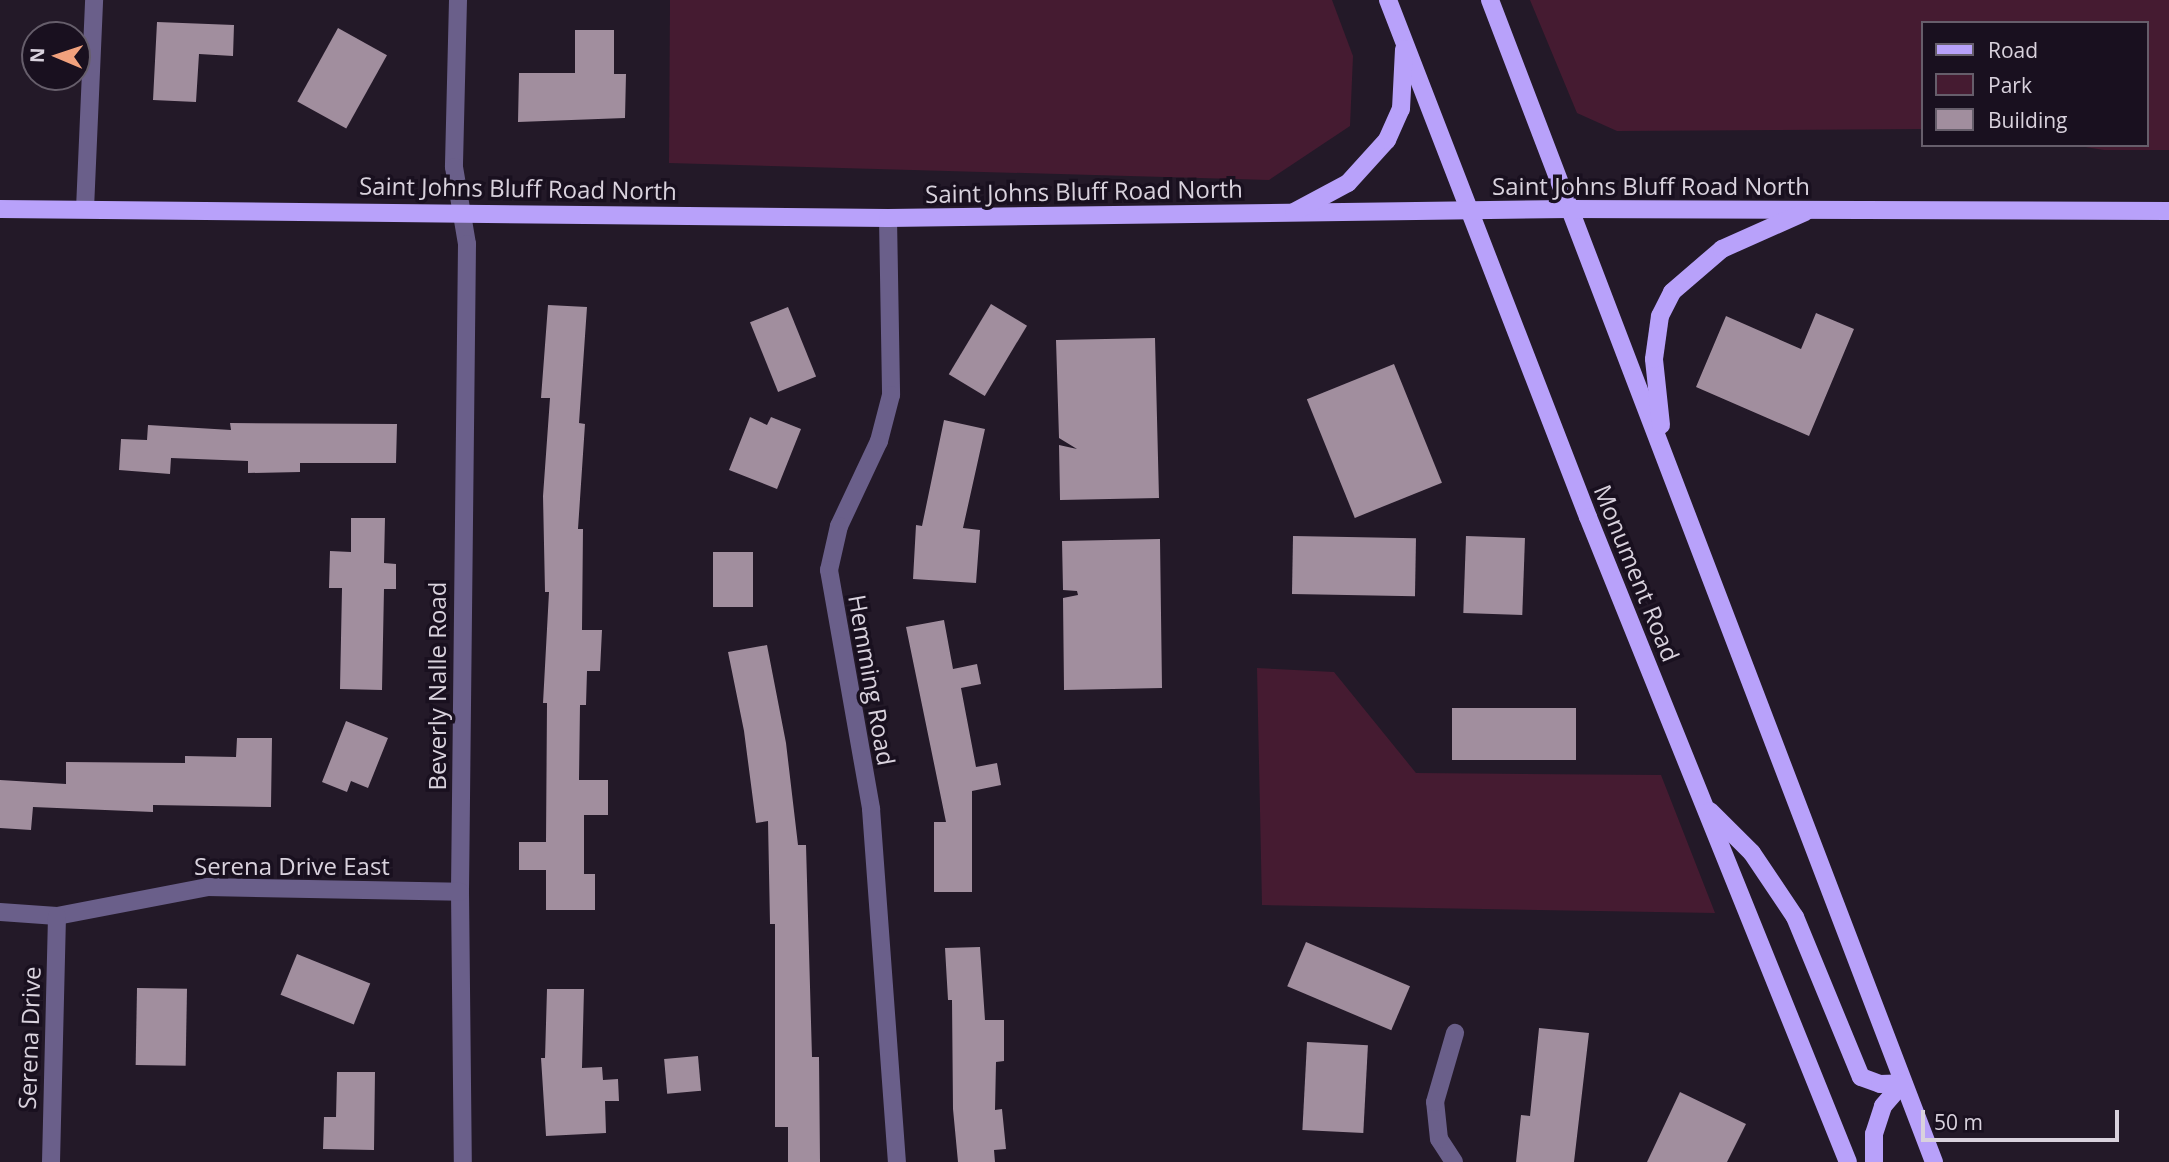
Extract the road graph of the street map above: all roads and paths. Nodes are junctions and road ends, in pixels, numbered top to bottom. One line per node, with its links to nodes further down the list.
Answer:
1 (94, 0): 7 (street)
2 (458, 0): 10 (street, Beverly Nalle Road)
3 (1388, 0): 5 (main road, Monument Road)
4 (1490, 0): 8 (main road)
5 (1404, 42): 12 (main road, Monument Road); 13 (main road)
6 (0, 209): 7 (main road, Saint Johns Bluff Road North)
7 (85, 209): 10 (main road, Saint Johns Bluff Road North)
8 (1569, 209): 9 (main road, Saint Johns Bluff Road North); 12 (main road, Saint Johns Bluff Road North); 15 (main road)
9 (1810, 210): 11 (main road, Saint Johns Bluff Road North); 15 (main road)
10 (464, 211): 14 (main road, Saint Johns Bluff Road North); 17 (street, Beverly Nalle Road)
11 (2169, 211)
12 (1471, 212): 13 (main road, Saint Johns Bluff Road North); 16 (main road, Monument Road)
13 (1291, 214): 14 (main road, Saint Johns Bluff Road North)
14 (888, 218): 24 (street, Hemming Road)
15 (1664, 446): 21 (main road)
16 (1703, 803): 21 (main road); 26 (main road, Monument Road)
17 (460, 892): 19 (street, Serena Drive East); 23 (street, Beverly Nalle Road)
18 (0, 912): 19 (street, Serena Drive East)
19 (57, 916): 22 (street, Serena Drive)
20 (1455, 1033): 25 (street)
21 (1903, 1083): 27 (main road); 28 (main road)
22 (51, 1162)
23 (463, 1162)
24 (897, 1162)
25 (1454, 1162)
26 (1848, 1162)
27 (1874, 1162)
28 (1934, 1162)

